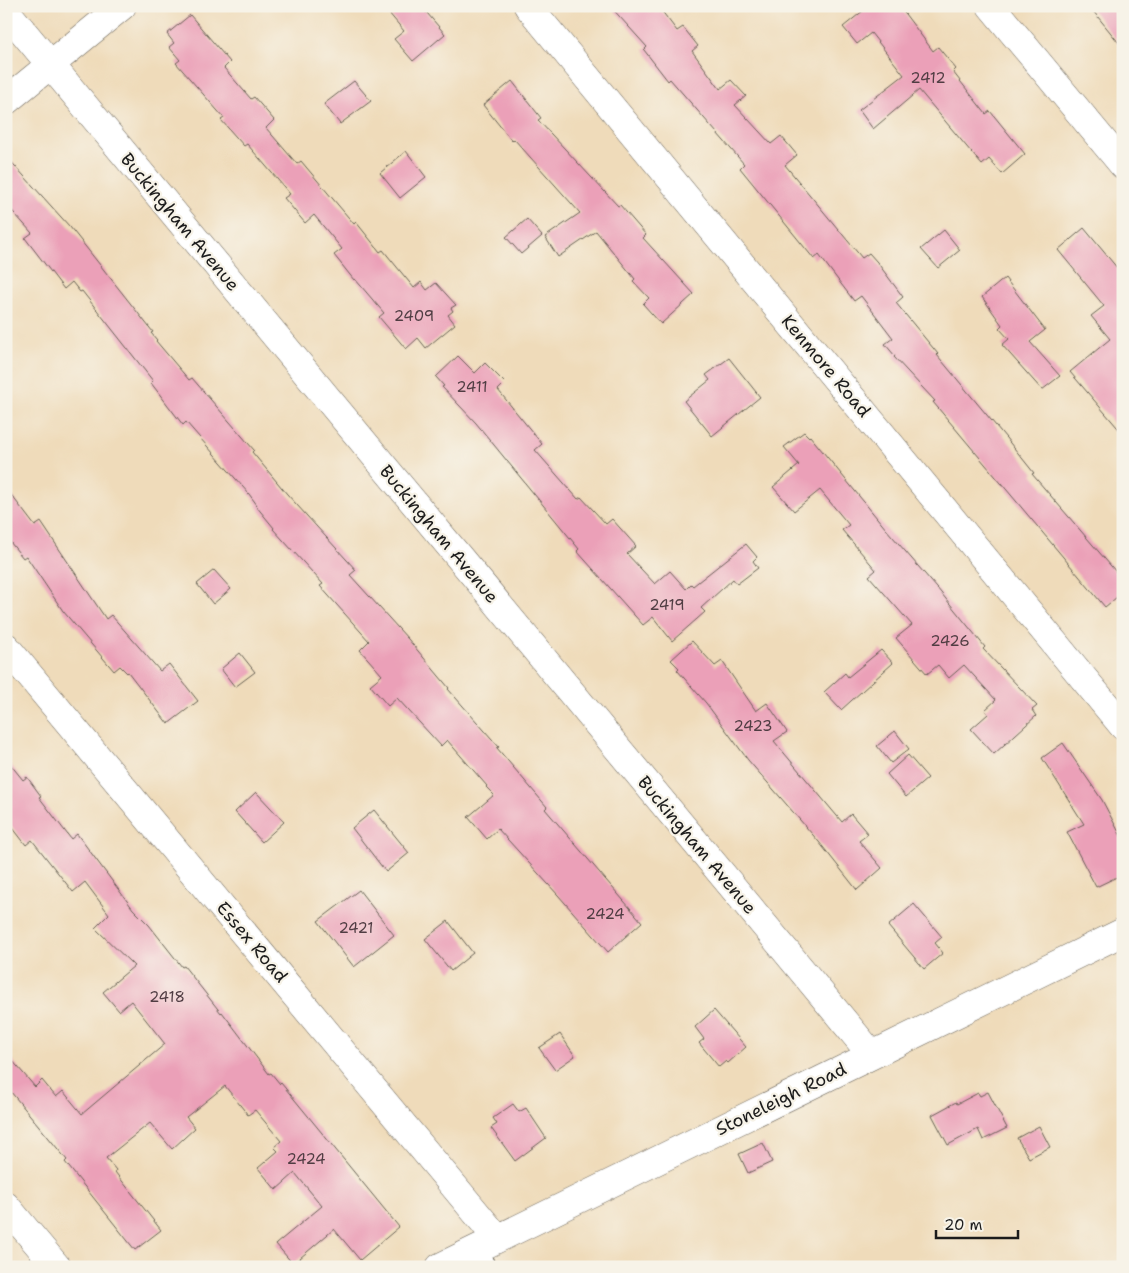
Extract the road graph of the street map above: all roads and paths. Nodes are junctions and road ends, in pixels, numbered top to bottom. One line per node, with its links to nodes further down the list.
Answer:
1 (122, 6): 5 (street)
2 (528, 6): 9 (street, Kenmore Road)
3 (991, 6): 7 (street)
4 (6, 11): 5 (street, Buckingham Avenue)
5 (50, 65): 6 (street); 11 (street, Buckingham Avenue)
6 (6, 101)
7 (1123, 165)
8 (6, 646): 13 (street, Essex Road)
9 (1123, 726)
10 (1123, 932): 11 (street, Stoneleigh Road)
11 (872, 1056): 13 (street, Stoneleigh Road)
12 (6, 1206): 14 (street)
13 (492, 1251): 15 (street, Stoneleigh Road)
14 (57, 1267)
15 (440, 1267)

